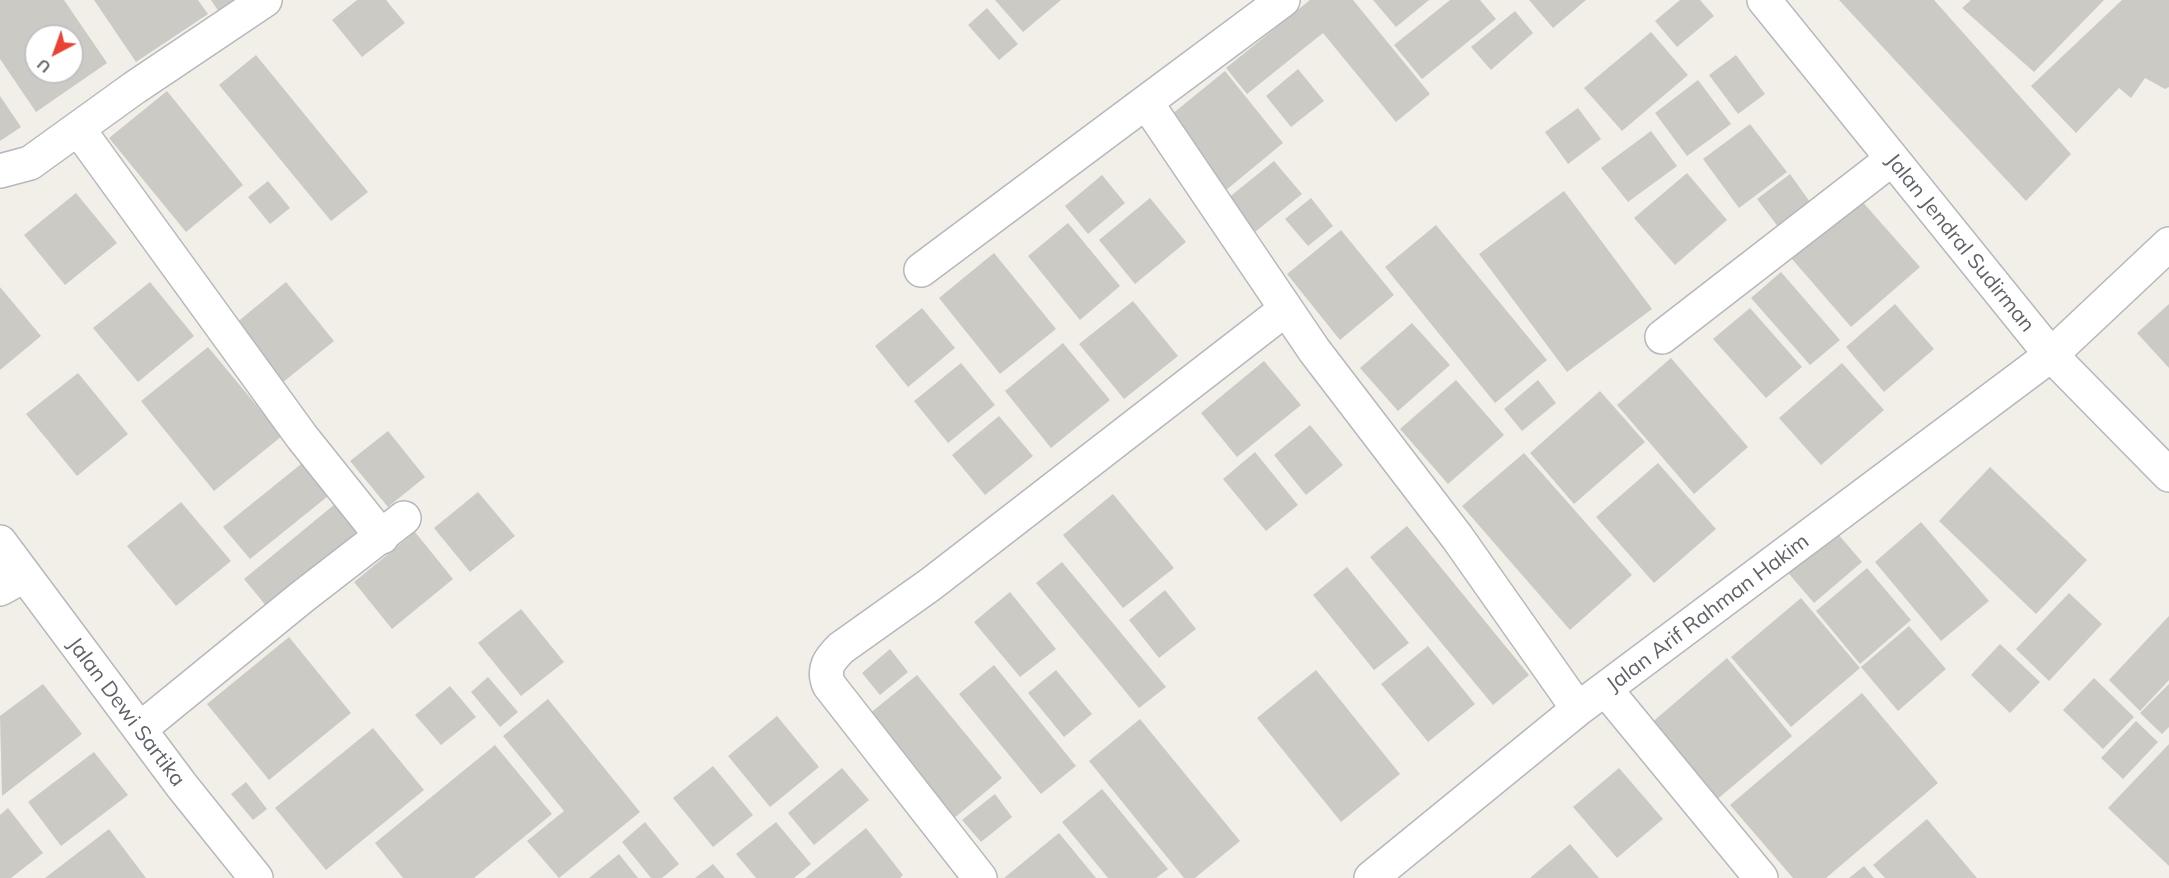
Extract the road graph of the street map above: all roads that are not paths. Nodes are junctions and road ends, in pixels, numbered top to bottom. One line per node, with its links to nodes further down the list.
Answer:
1 (265, 0): 5 (street)
2 (1283, 0): 4 (street)
3 (1764, 0): 6 (street, Jalan Jendral Sudirman)
4 (1146, 102): 9 (street); 10 (street)
5 (79, 130): 7 (street); 18 (street)
6 (1892, 159): 11 (street); 12 (street, Jalan Jendral Sudirman)
7 (0, 171)
8 (2169, 244): 12 (street, Jalan Arif Rahman Hakim)
9 (921, 270)
10 (1286, 309): 17 (street); 20 (street)
11 (1662, 337)
12 (2051, 355): 13 (street, Jalan Jendral Sudirman); 16 (street, Jalan Arif Rahman Hakim)
13 (2169, 476)
14 (0, 543): 15 (street, Jalan Dewi Sartika)
15 (12, 583): 18 (street, Jalan Dewi Sartika)
16 (1606, 690): 17 (street, Jalan Arif Rahman Hakim); 22 (street)
17 (1578, 709): 21 (street, Jalan Arif Rahman Hakim)
18 (140, 729): 19 (street, Jalan Dewi Sartika)
19 (256, 878)
20 (980, 878)
21 (1371, 878)
22 (1761, 878)

